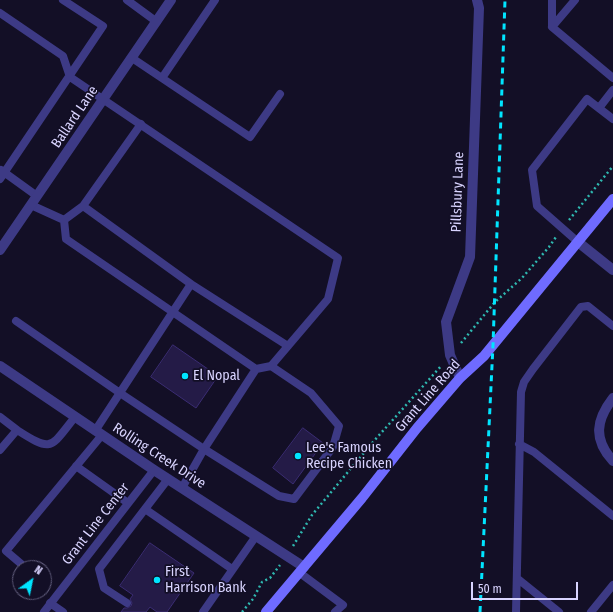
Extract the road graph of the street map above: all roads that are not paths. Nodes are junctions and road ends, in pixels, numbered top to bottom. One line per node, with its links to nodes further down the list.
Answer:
1 (63, 0): 12 (lane)
2 (127, 0): 9 (lane)
3 (171, 0): 9 (street, Ballard Lane)
4 (215, 0): 13 (lane)
5 (476, 0): 38 (street, Pillsbury Lane)
6 (552, 0): 10 (lane)
7 (575, 0): 10 (lane)
8 (0, 13): 12 (lane)
9 (157, 22): 11 (street, Ballard Lane)
10 (552, 27): 14 (lane)
11 (132, 58): 13 (lane); 17 (street, Ballard Lane)
12 (70, 77): 17 (lane); 21 (lane)
13 (162, 78): 16 (lane)
14 (613, 78)
15 (613, 90): 18 (lane)
16 (280, 94)
17 (104, 99): 20 (lane); 22 (street, Ballard Lane)
18 (599, 108): 19 (lane); 27 (lane)
19 (613, 119)
20 (141, 124): 25 (lane); 34 (lane)
21 (1, 174): 22 (lane)
22 (37, 196): 24 (street, Ballard Lane)
23 (613, 199): 27 (main road, Grant Line Road)
24 (31, 205): 26 (lane); 28 (street, Ballard Lane)
25 (83, 206): 26 (lane); 30 (lane)
26 (64, 220): 31 (lane)
27 (578, 242): 29 (street); 38 (main road, Grant Line Road)
28 (0, 250)
29 (613, 270)
30 (191, 284): 31 (lane); 34 (lane)
31 (173, 312): 37 (lane); 39 (lane)
32 (16, 321): 39 (lane)
33 (613, 326): 45 (lane)
34 (288, 346): 36 (lane)
35 (0, 366): 42 (street, Rolling Creek Drive)
36 (271, 366): 37 (lane); 46 (lane)
37 (256, 370): 46 (lane)
38 (460, 378): 59 (main road, Grant Line Road)
39 (120, 393): 44 (lane); 46 (lane)
40 (613, 398): 48 (street)
41 (0, 417): 43 (lane)
42 (75, 417): 43 (lane); 44 (street, Rolling Creek Drive)
43 (17, 430): 47 (lane)
44 (99, 433): 49 (lane); 50 (street, Rolling Creek Drive)
45 (519, 444): 55 (lane); 60 (lane)
46 (204, 449): 52 (lane)
47 (0, 450)
48 (613, 461)
49 (76, 466): 53 (lane); 57 (lane)
50 (154, 470): 51 (street, Rolling Creek Drive); 53 (lane, Grant Line Center)
51 (168, 479): 52 (street, Rolling Creek Drive); 54 (lane)
52 (182, 488): 56 (street, Rolling Creek Drive)
53 (128, 503): 62 (lane, Grant Line Center)
54 (145, 509): 58 (lane); 63 (lane)
55 (613, 516)
56 (256, 536): 58 (lane); 59 (street, Rolling Creek Drive)
57 (17, 560)
58 (232, 569): 66 (lane)
59 (302, 570): 67 (main road, Grant Line Road); 68 (lane)
60 (518, 579): 69 (lane); 70 (lane)
61 (613, 585): 71 (lane)
62 (50, 603): 64 (lane, Grant Line Center); 65 (lane)
63 (127, 603)
64 (44, 612)
65 (63, 612)
66 (203, 612)
67 (266, 612)
68 (335, 612)
69 (516, 612)
70 (559, 612)
71 (591, 612)

